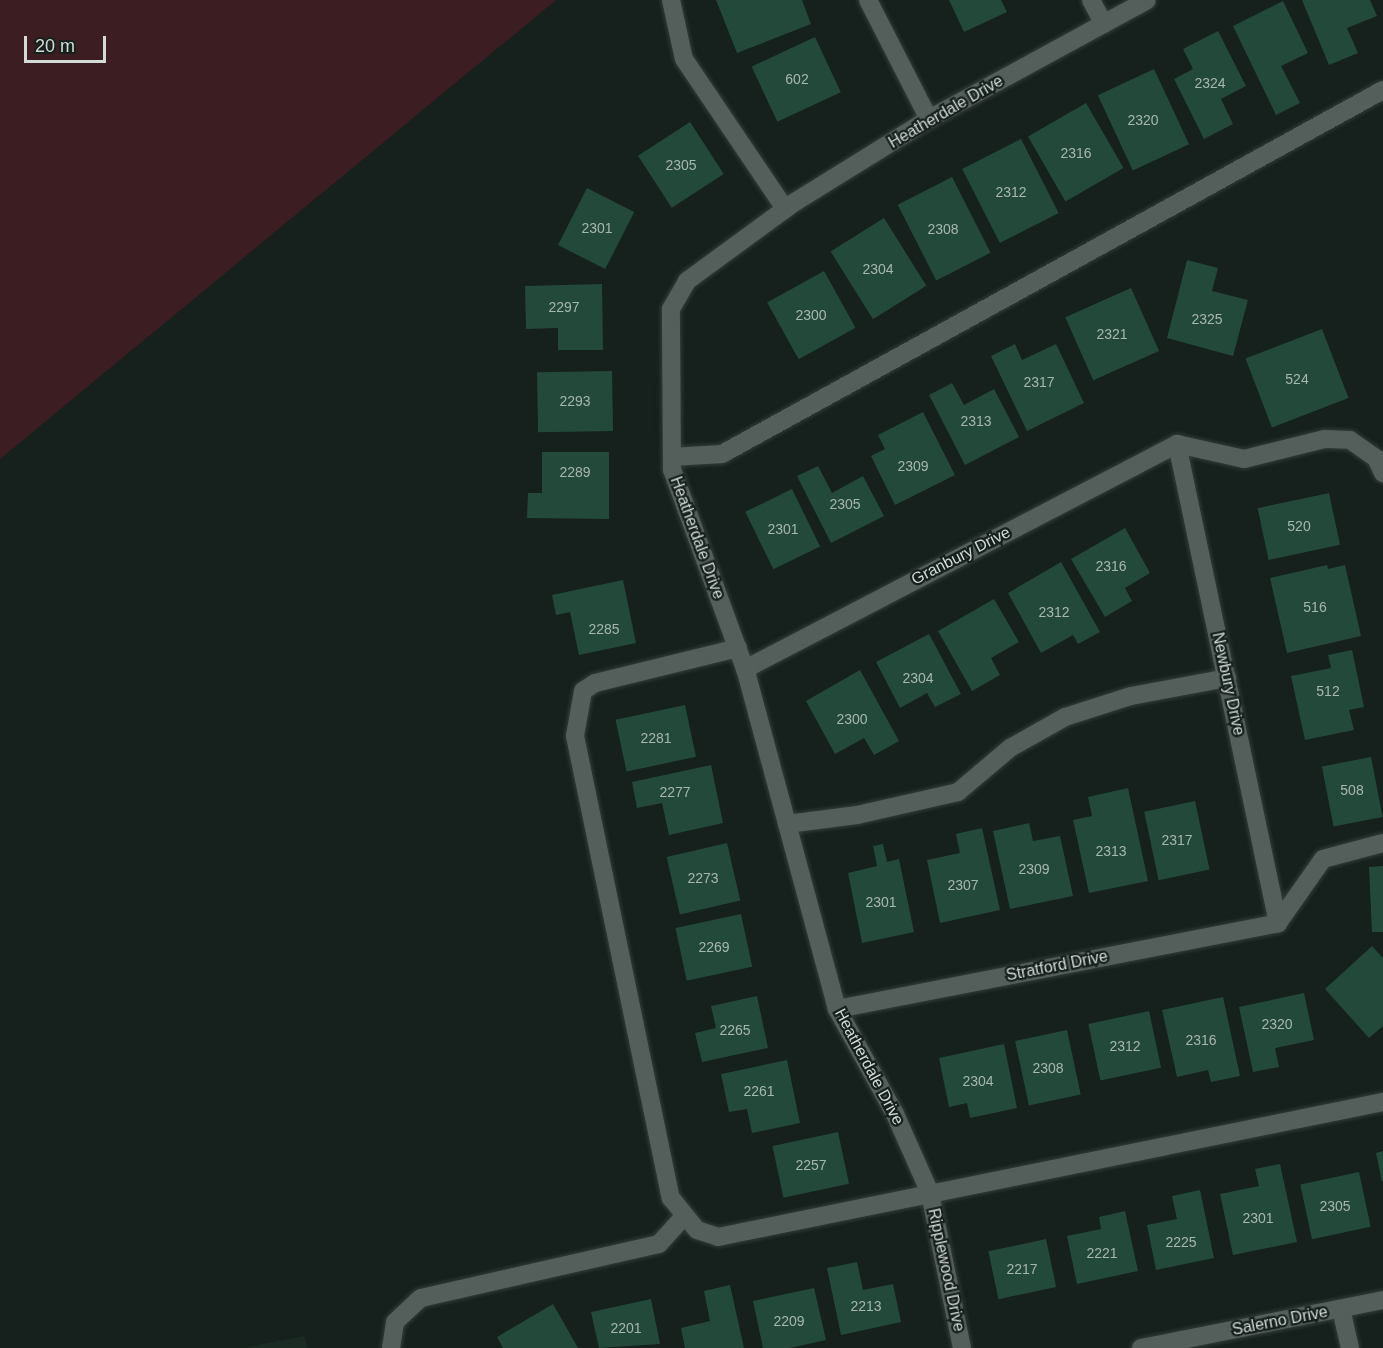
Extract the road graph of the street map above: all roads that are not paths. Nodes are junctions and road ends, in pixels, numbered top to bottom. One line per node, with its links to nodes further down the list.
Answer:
1 (672, 0): 8 (street)
2 (868, 0): 7 (street)
3 (1091, 0): 5 (street)
4 (1147, 0): 5 (street, Heatherdale Drive)
5 (1104, 24): 7 (street, Heatherdale Drive)
6 (1383, 90): 10 (street)
7 (929, 119): 8 (street, Heatherdale Drive)
8 (785, 208): 10 (street, Heatherdale Drive)
9 (1177, 444): 11 (street); 13 (street, Granbury Drive); 14 (street, Newbury Drive)
10 (672, 457): 12 (street, Heatherdale Drive)
11 (1383, 473)
12 (738, 648): 13 (street, Heatherdale Drive); 21 (street)
13 (745, 669): 15 (street, Heatherdale Drive)
14 (1227, 678): 15 (street); 17 (street, Newbury Drive)
15 (787, 824): 18 (street, Heatherdale Drive)
16 (1383, 843): 17 (street)
17 (1278, 923): 18 (street, Stratford Drive)
18 (837, 1009): 20 (street, Heatherdale Drive)
19 (1383, 1102): 20 (street)
20 (930, 1193): 21 (street); 26 (street, Ripplewood Drive)
21 (684, 1216): 25 (street)
22 (1383, 1300): 23 (street, Salerno Drive)
23 (1341, 1309): 24 (street, Salerno Drive); 27 (street)
24 (1153, 1347)
25 (391, 1348)
26 (962, 1348)
27 (1350, 1348)

